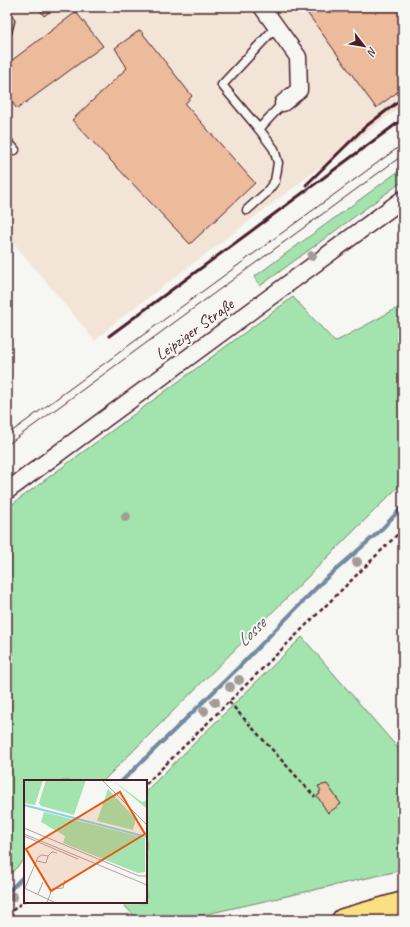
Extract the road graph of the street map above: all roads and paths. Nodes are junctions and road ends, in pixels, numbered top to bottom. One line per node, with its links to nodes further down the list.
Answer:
1 (262, 7): 3 (street)
2 (7, 17): 4 (lane)
3 (276, 27): 5 (street); 6 (lane)
4 (7, 32)
5 (283, 103): 6 (lane)
6 (259, 129): 10 (lane)
7 (7, 141): 8 (lane)
8 (14, 150)
9 (403, 199): 11 (street, Leipziger Straße)
10 (248, 210)
11 (7, 491)
12 (403, 529): 13 (path)
13 (229, 702): 14 (path); 15 (path)
14 (147, 783)
15 (315, 797)
16 (24, 901): 18 (path)
17 (403, 903): 19 (highway)
18 (7, 915)
19 (343, 920)

